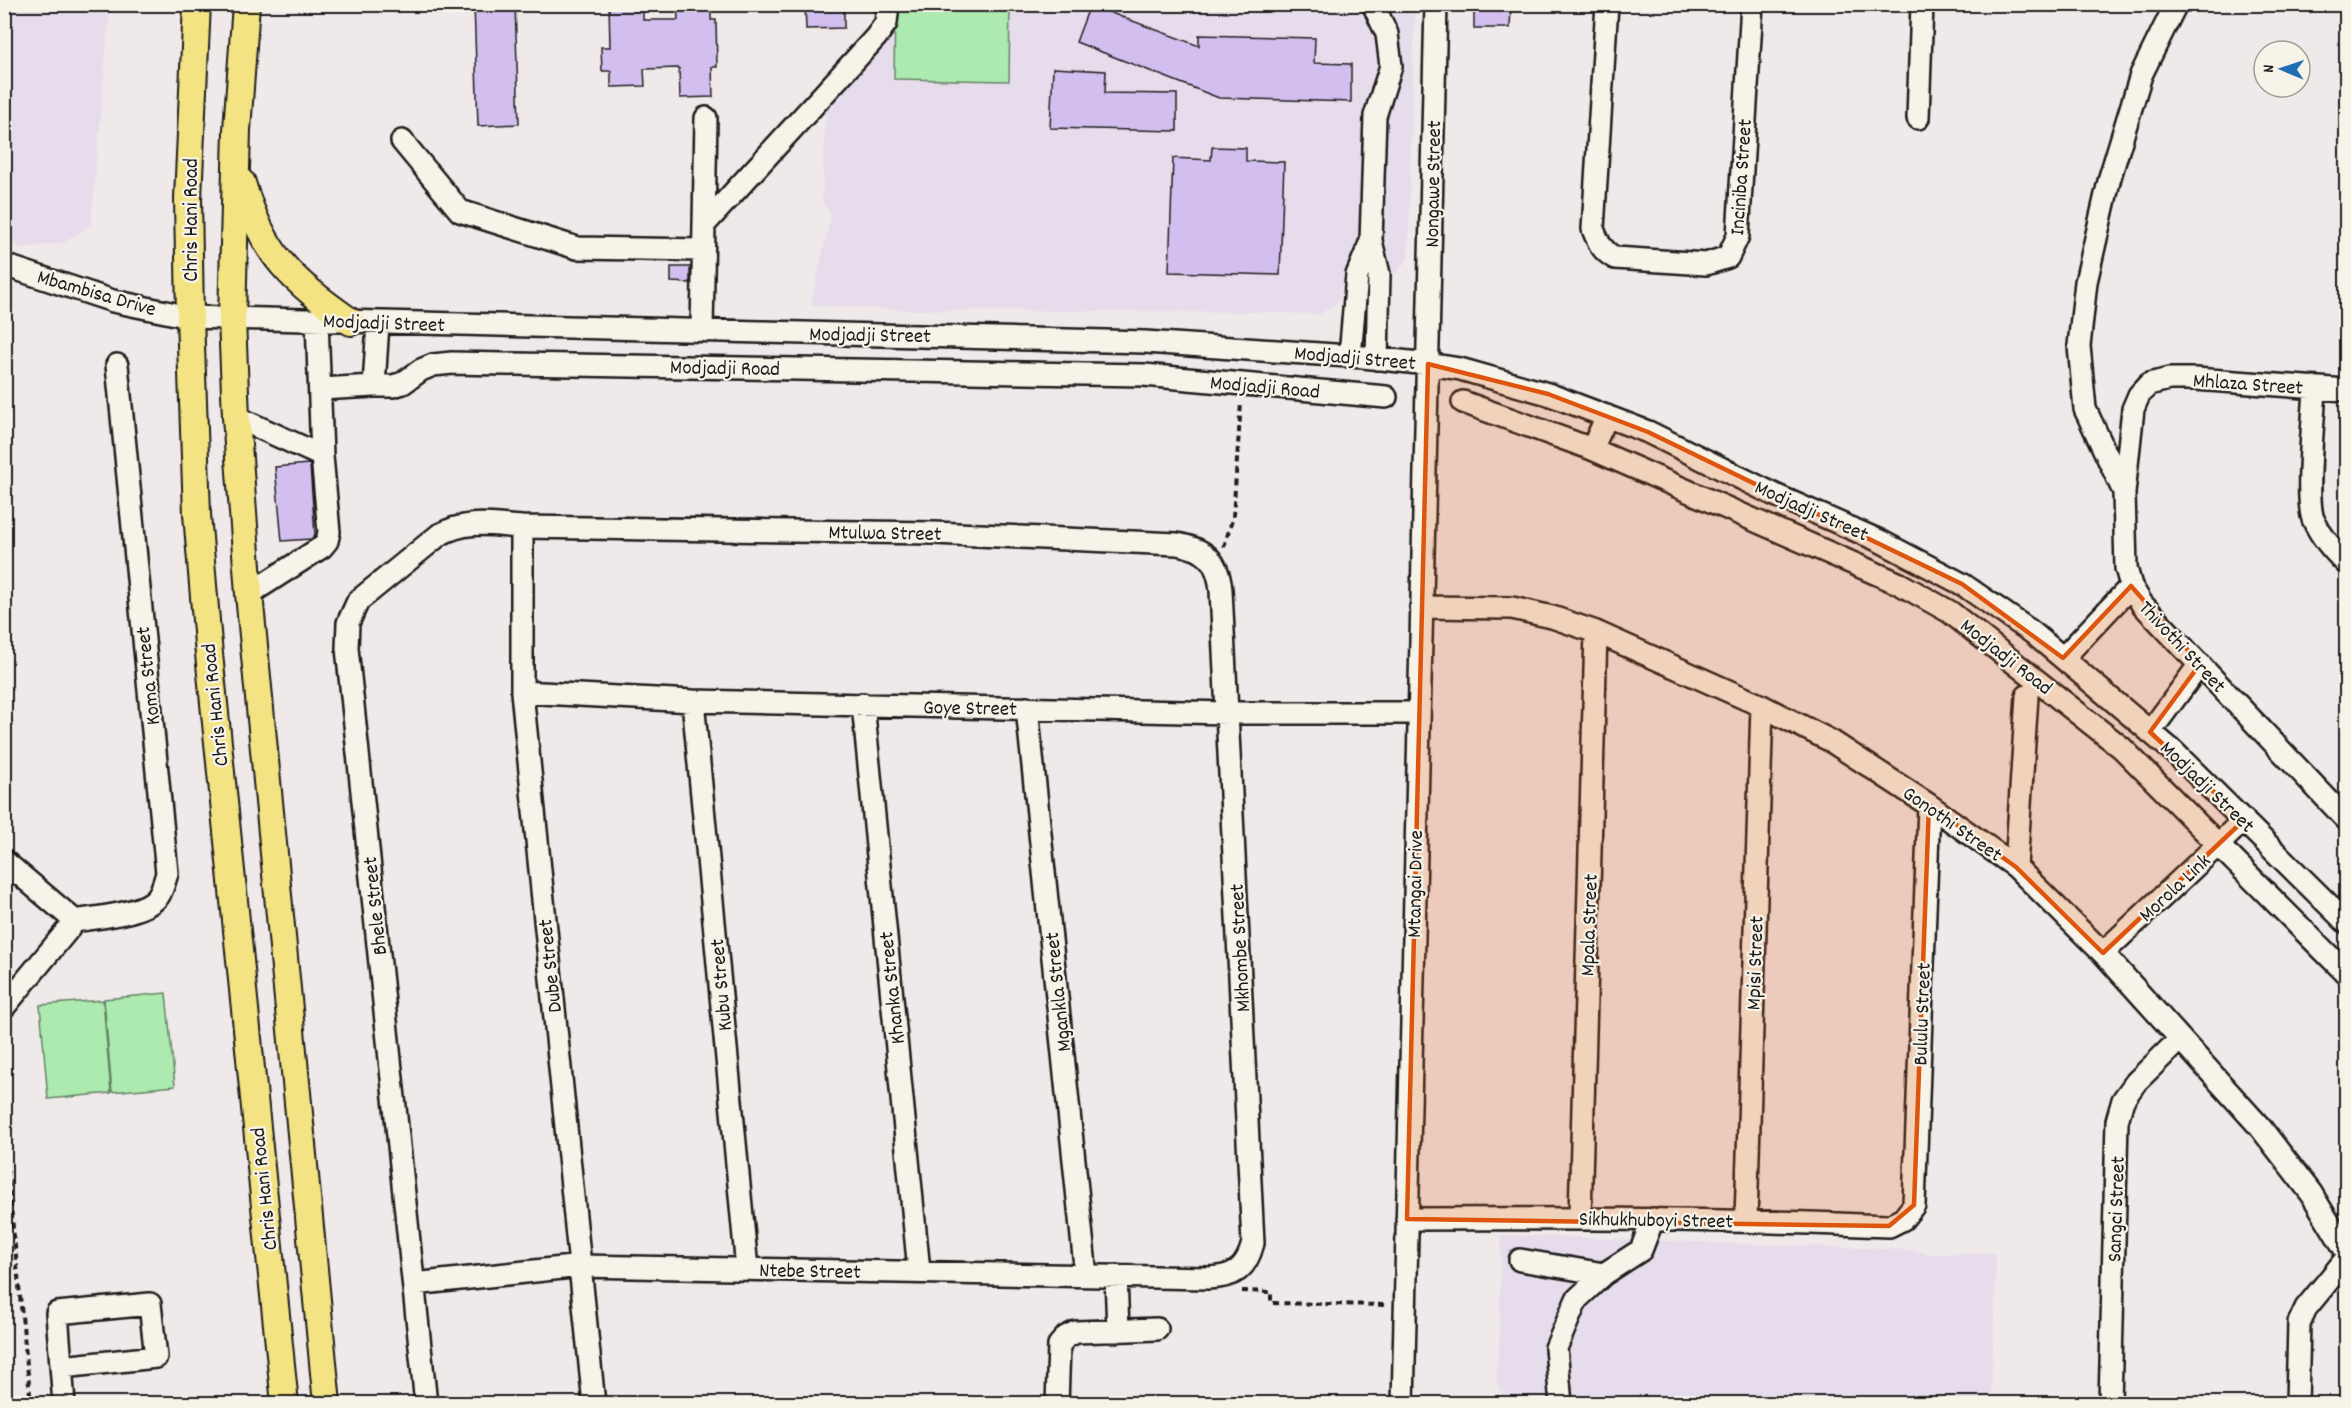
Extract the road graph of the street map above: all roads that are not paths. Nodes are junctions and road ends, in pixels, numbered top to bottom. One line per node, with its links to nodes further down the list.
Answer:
1 (198, 4): 18 (main road, Chris Hani Road)
2 (246, 4): 13 (main road, Chris Hani Road)
3 (888, 4): 14 (street)
4 (1374, 4): 15 (street)
5 (1436, 4): 27 (street, Nongawe Street)
6 (1607, 4): 7 (street, Inciniba Street)
7 (1752, 4)
8 (1922, 4): 10 (street)
9 (2176, 4): 41 (street)
10 (1918, 117)
11 (706, 118): 14 (street)
12 (402, 141): 16 (street)
13 (236, 166): 19 (main road, Chris Hani Road); 21 (main road)
14 (704, 225): 16 (street)
15 (1371, 241): 25 (street); 26 (street)
16 (703, 250): 23 (street)
17 (4, 265): 18 (street, Mbambisa Drive)
18 (190, 317): 19 (street, Modjadji Street); 92 (main road, Chris Hani Road)
19 (232, 319): 20 (street, Modjadji Street); 38 (main road, Chris Hani Road)
20 (317, 320): 21 (street, Modjadji Street); 32 (street)
21 (351, 322): 22 (street, Modjadji Street)
22 (378, 323): 23 (street, Modjadji Street); 30 (street)
23 (702, 330): 24 (street, Modjadji Street)
24 (1145, 342): 25 (street, Modjadji Street); 29 (street)
25 (1350, 356): 26 (street, Modjadji Street)
26 (1377, 359): 27 (street, Modjadji Street)
27 (1428, 364): 37 (street, Modjadji Street); 47 (street, Mtangai Drive)
28 (117, 365): 66 (street, Koma Street)
29 (1144, 375): 30 (street, Modjadji Road); 35 (street, Modjadji Road)
30 (374, 386): 32 (street, Modjadji Road)
31 (2315, 388): 33 (street, Mhlaza Street); 34 (street, Mhlaza Street); 43 (street)
32 (320, 389): 40 (street)
33 (2144, 389): 41 (street, Thivothi Street)
34 (2346, 390)
35 (1386, 397)
36 (1463, 402): 39 (street, Modjadji Road)
37 (1607, 416): 39 (street); 49 (street, Modjadji Street)
38 (236, 417): 40 (street); 46 (main road, Chris Hani Road)
39 (1592, 449): 63 (street, Modjadji Road)
40 (322, 456): 46 (street)
41 (2124, 493): 44 (street, Thivothi Street)
42 (522, 527): 45 (street, Mtulwa Street); 51 (street, Dube Street); 87 (street, Bhele Street)
43 (2346, 564)
44 (2131, 586): 49 (street); 50 (street, Thivothi Street)
45 (1221, 590): 57 (street, Mkhombe Street)
46 (249, 594): 93 (main road, Chris Hani Road)
47 (1421, 607): 48 (street, Gonothi Street); 58 (street, Mtangai Drive)
48 (1596, 632): 55 (street, Gonothi Street); 72 (street, Mpala Street)
49 (2063, 658): 59 (street, Modjadji Street)
50 (2200, 664): 59 (street); 61 (street, Thivothi Street)
51 (522, 692): 53 (street, Goye Street); 80 (street, Dube Street)
52 (2027, 696): 65 (street)
53 (693, 701): 54 (street, Goye Street); 81 (street, Kubu Street)
54 (863, 704): 56 (street, Goye Street); 82 (street, Khanka Street)
55 (1762, 706): 60 (street, Gonothi Street); 76 (street, Mpisi Street)
56 (1027, 708): 57 (street, Goye Street); 84 (street, Mgankla Street)
57 (1228, 712): 58 (street, Goye Street); 86 (street, Mkhombe Street)
58 (1418, 713): 73 (street, Mtangai Drive)
59 (2150, 732): 62 (street, Modjadji Street)
60 (1929, 805): 65 (street, Gonothi Street); 75 (street, Bululu Street)
61 (2346, 819)
62 (2244, 820): 63 (street, Morola Link); 67 (street, Modjadji Street)
63 (2217, 845): 68 (street, Morola Link); 69 (street, Modjadji Road)
64 (4, 861): 66 (street)
65 (2016, 867): 68 (street, Gonothi Street)
66 (75, 921): 70 (street)
67 (2346, 922)
68 (2103, 953): 71 (street, Gonothi Street)
69 (2346, 973)
70 (4, 1007)
71 (2180, 1038): 77 (street, Gonothi Street); 99 (street, Sangci Street)
72 (1580, 1217): 73 (street, Sikhukhuboyi Street); 74 (street, Sikhukhuboyi Street)
73 (1407, 1219): 97 (street, Mtangai Drive)
74 (1653, 1219): 76 (street, Sikhukhuboyi Street); 83 (street)
75 (1903, 1219): 76 (street, Sikhukhuboyi Street)
76 (1746, 1220)
77 (2346, 1251)
78 (1520, 1260): 83 (street)
79 (2346, 1260): 100 (street)
80 (580, 1266): 81 (street, Ntebe Street); 87 (street, Ntebe Street); 95 (street, Dube Street)
81 (747, 1269): 82 (street, Ntebe Street)
82 (919, 1271): 84 (street, Ntebe Street)
83 (1604, 1274): 98 (street)
84 (1086, 1276): 85 (street, Ntebe Street)
85 (1116, 1276): 86 (street, Ntebe Street); 89 (street)
86 (1208, 1278)
87 (414, 1284): 94 (street, Bhele Street)
88 (1157, 1329): 89 (street)
89 (1118, 1330): 96 (street)
90 (62, 1367): 90 (street); 91 (street)
91 (64, 1404)
92 (285, 1404)
93 (327, 1404)
94 (426, 1404)
95 (594, 1404)
96 (1057, 1404)
97 (1403, 1404)
98 (1561, 1404)
99 (2109, 1404)
100 (2297, 1404)

